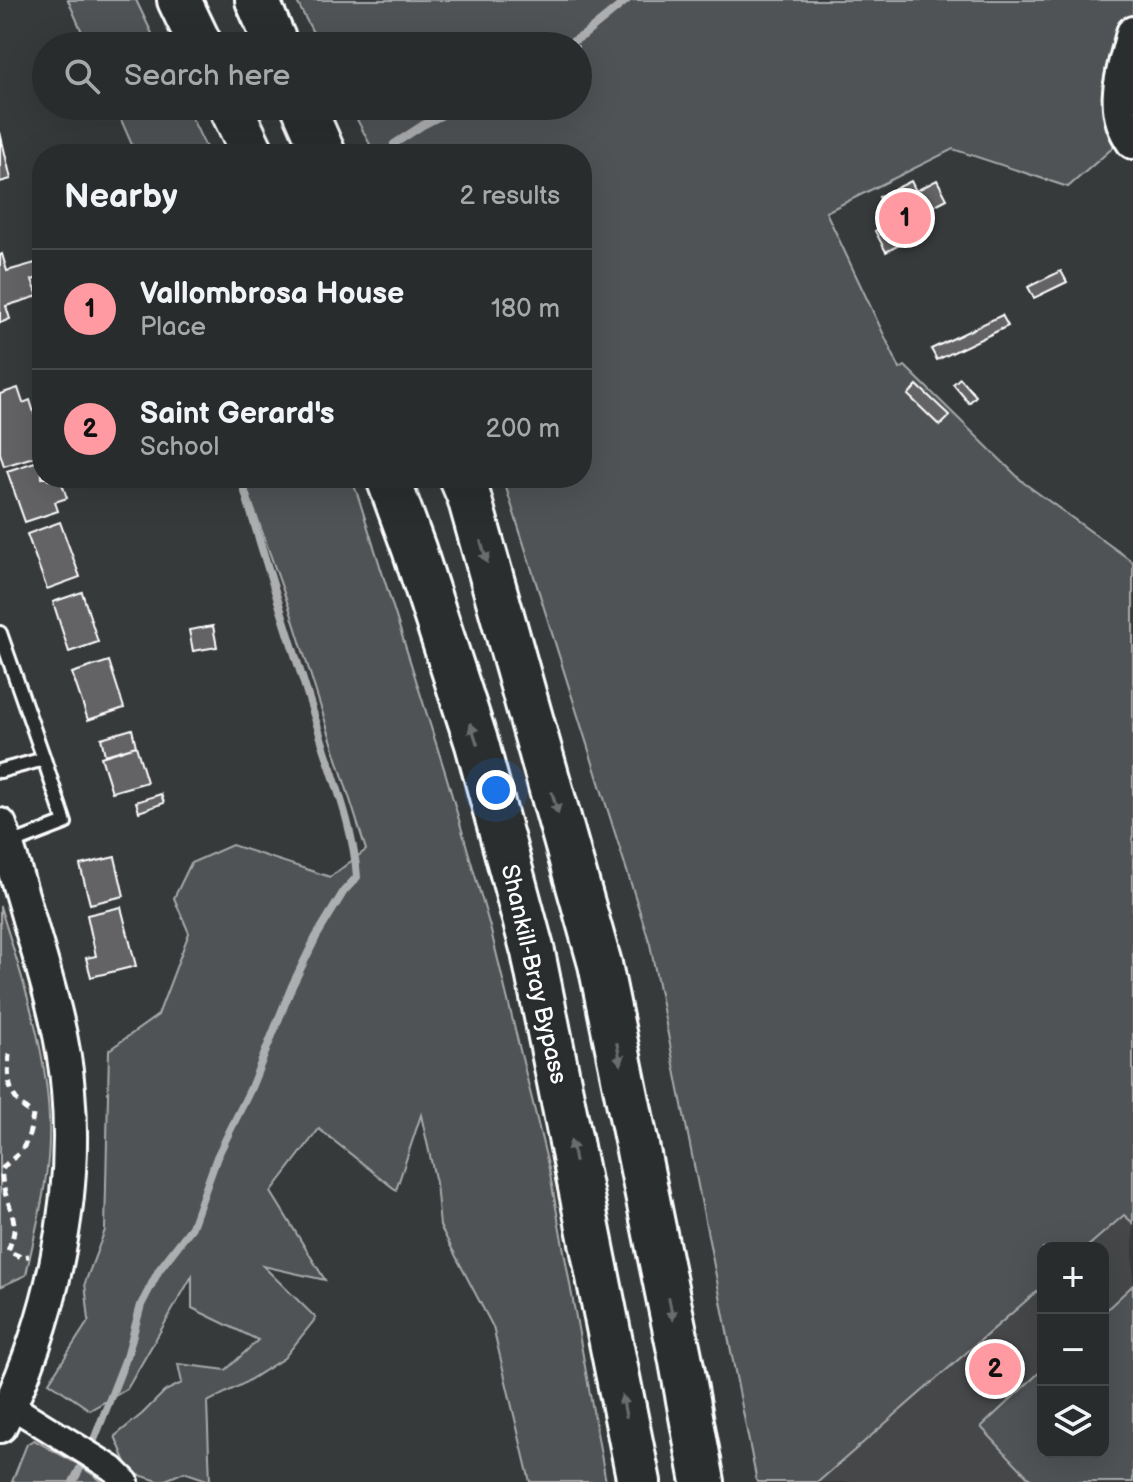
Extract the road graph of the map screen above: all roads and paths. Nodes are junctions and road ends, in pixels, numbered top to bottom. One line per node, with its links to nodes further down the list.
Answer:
1 (179, 0): 3 (highway)
2 (257, 0): 4 (highway)
3 (194, 32)
4 (271, 32)
5 (1133, 33): 8 (main road)
6 (237, 120): 9 (highway)
7 (309, 120): 10 (highway)
8 (1133, 142)
9 (248, 144)
10 (320, 144)
11 (392, 488): 21 (highway, Shankill-Bray Bypass, one-way to 11)
12 (465, 488): 22 (highway, one-way to 22)
13 (0, 633): 14 (lane)
14 (44, 759): 15 (lane); 16 (lane)
15 (0, 771)
16 (4, 835): 18 (main road)
17 (9, 1054): 18 (path)
18 (56, 1261): 19 (main road)
19 (5, 1416): 20 (street)
20 (120, 1476)
21 (639, 1482)
22 (703, 1482)

